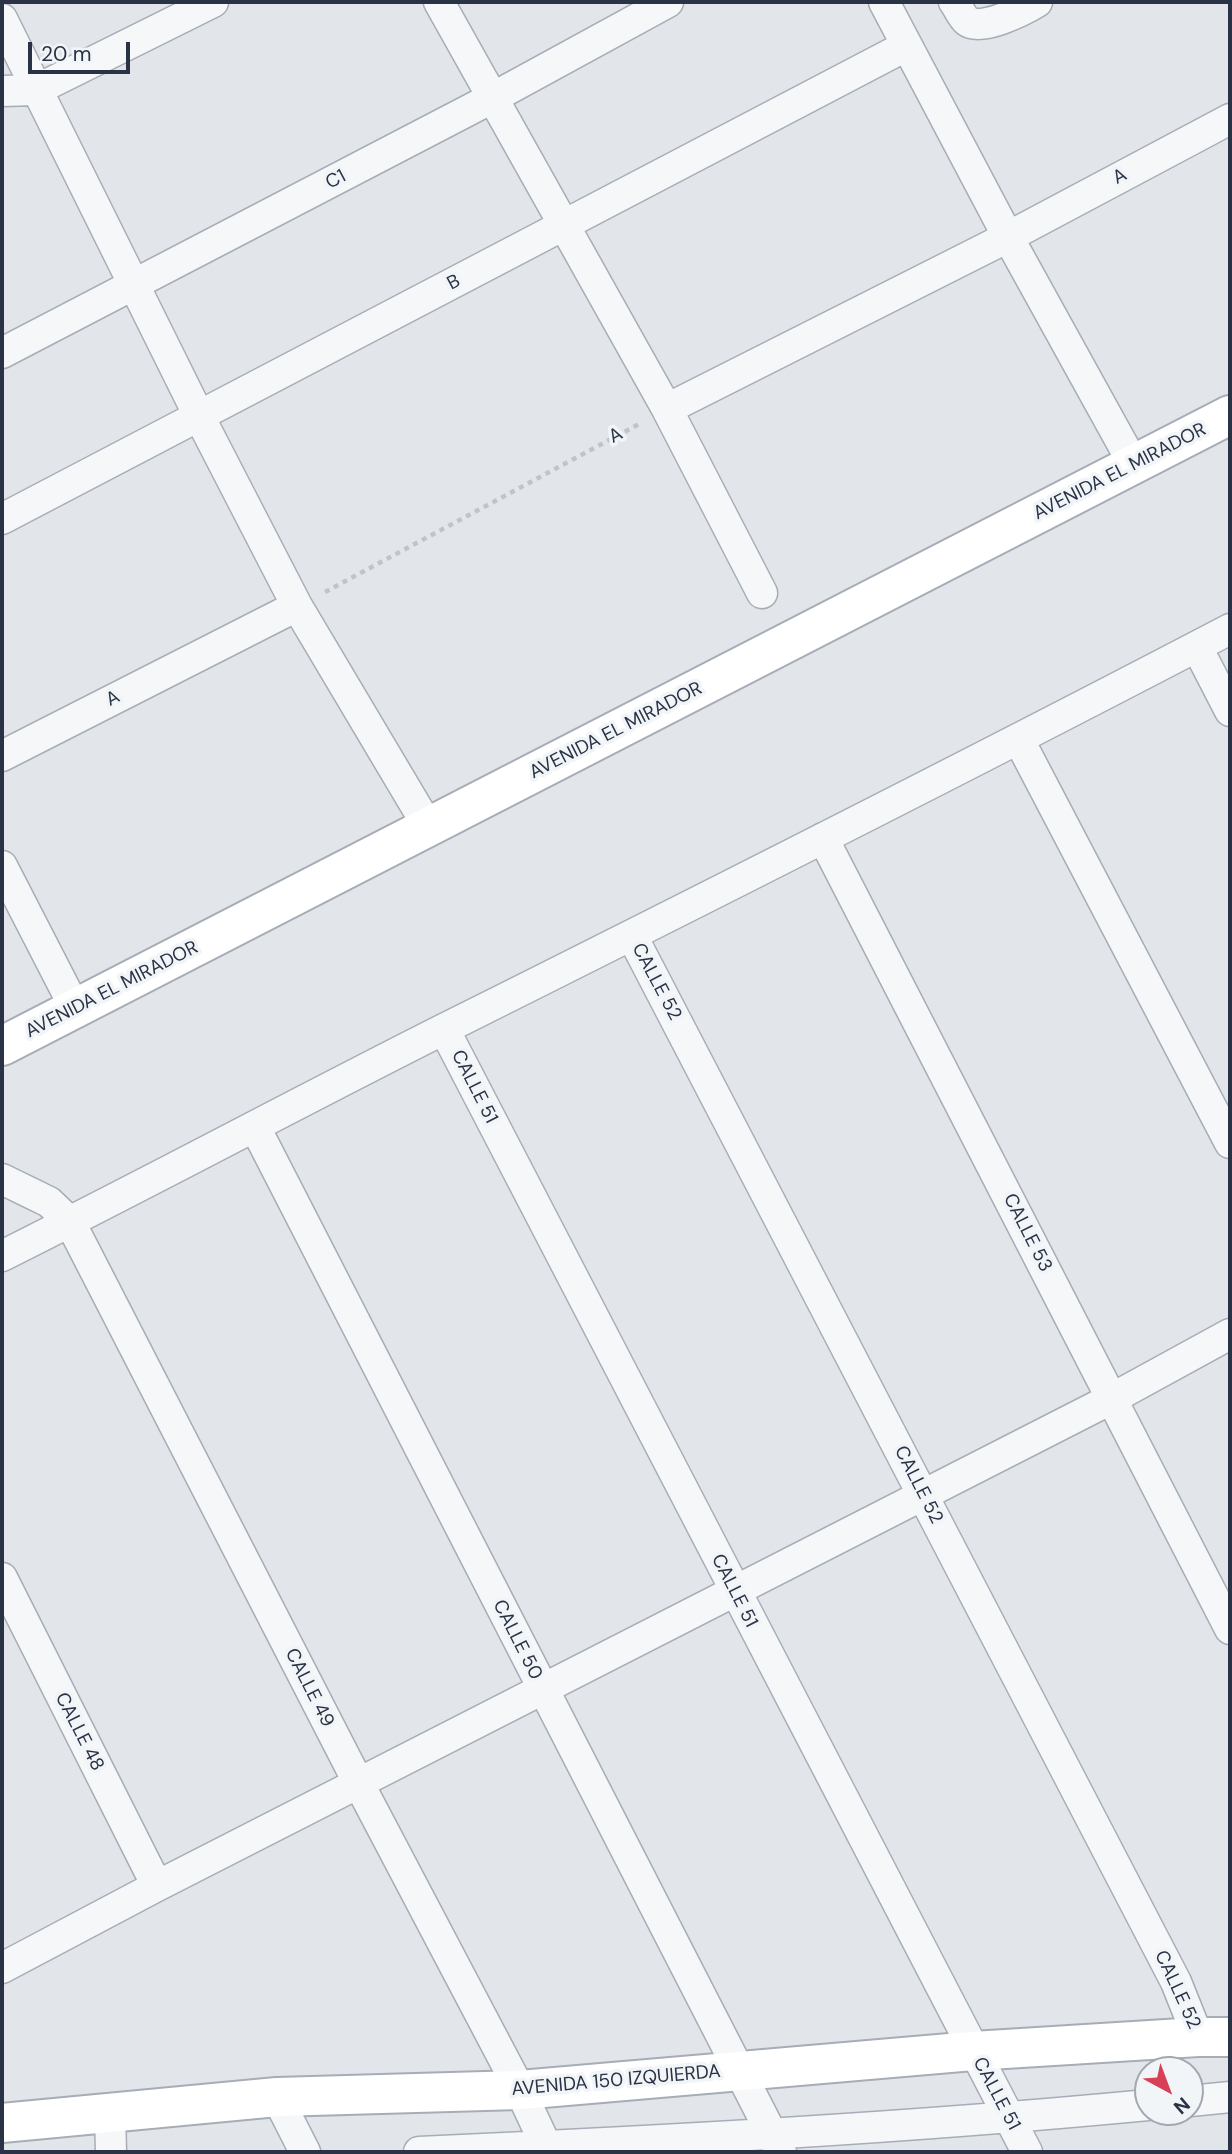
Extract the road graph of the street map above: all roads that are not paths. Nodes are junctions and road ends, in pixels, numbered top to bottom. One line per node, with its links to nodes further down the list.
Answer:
1 (213, 2): 10 (street)
2 (439, 2): 11 (street)
3 (668, 2): 11 (street, C1)
4 (884, 2): 8 (street)
5 (954, 2): 6 (street)
6 (1037, 2)
7 (2, 19): 10 (street)
8 (906, 46): 13 (street, B); 14 (street)
9 (2, 90): 10 (street)
10 (36, 90): 15 (street)
11 (494, 97): 13 (street); 15 (street, C1)
12 (1230, 119): 14 (street, A)
13 (565, 225): 17 (street); 19 (street, B)
14 (1007, 237): 17 (street, A); 20 (street)
15 (134, 285): 16 (street, C1); 19 (street)
16 (2, 352)
17 (667, 409): 22 (street)
18 (1230, 415): 20 (street, AVENIDA EL MIRADOR)
19 (199, 416): 21 (street, B); 23 (street)
20 (1133, 465): 29 (street, AVENIDA EL MIRADOR)
21 (2, 519)
22 (762, 593)
23 (297, 606): 28 (street, A); 29 (street)
24 (1230, 629): 25 (street)
25 (1197, 647): 26 (street); 27 (street)
26 (1230, 711)
27 (1019, 740): 30 (street); 37 (street)
28 (2, 756)
29 (429, 828): 33 (street, AVENIDA EL MIRADOR)
30 (823, 838): 32 (street); 42 (street, CALLE 53)
31 (2, 866): 33 (street)
32 (632, 936): 34 (street); 43 (street, CALLE 52)
33 (75, 1008): 35 (street, AVENIDA EL MIRADOR)
34 (444, 1029): 36 (street); 45 (street, CALLE 51)
35 (2, 1046)
36 (255, 1127): 39 (street); 47 (street, CALLE 50)
37 (1230, 1143)
38 (2, 1179): 39 (street)
39 (71, 1222): 40 (street); 48 (street, CALLE 49)
40 (2, 1256)
41 (1230, 1334): 42 (street)
42 (1113, 1398): 43 (street); 46 (street, CALLE 53)
43 (923, 1495): 45 (street); 51 (street, CALLE 52)
44 (2, 1578): 49 (street, CALLE 48)
45 (735, 1592): 47 (street); 52 (street, CALLE 51)
46 (1230, 1629)
47 (543, 1690): 48 (street); 53 (street, CALLE 50)
48 (359, 1784): 49 (street); 54 (street, CALLE 49)
49 (157, 1886): 50 (street)
50 (2, 1968)
51 (1214, 2037): 52 (street, AVENIDA 150 IZQUIERDA)
52 (973, 2051): 53 (street, AVENIDA 150 IZQUIERDA); 60 (street, CALLE 51)
53 (738, 2070): 54 (street, AVENIDA 150 IZQUIERDA); 62 (street, CALLE 50)
54 (520, 2090): 55 (street, AVENIDA 150 IZQUIERDA); 63 (street, CALLE 49)
55 (277, 2097): 59 (street, AVENIDA 150 IZQUIERDA); 65 (street)
56 (1230, 2098): 57 (street)
57 (1204, 2100)
58 (1134, 2106): 60 (street)
59 (110, 2112): 61 (street, AVENIDA 150 IZQUIERDA); 64 (street)
60 (1009, 2119): 62 (street); 67 (street, CALLE 51)
61 (2, 2123)
62 (776, 2143): 63 (street)
63 (548, 2149): 66 (street)
64 (111, 2152)
65 (305, 2152)
66 (419, 2152)
67 (1027, 2152)

